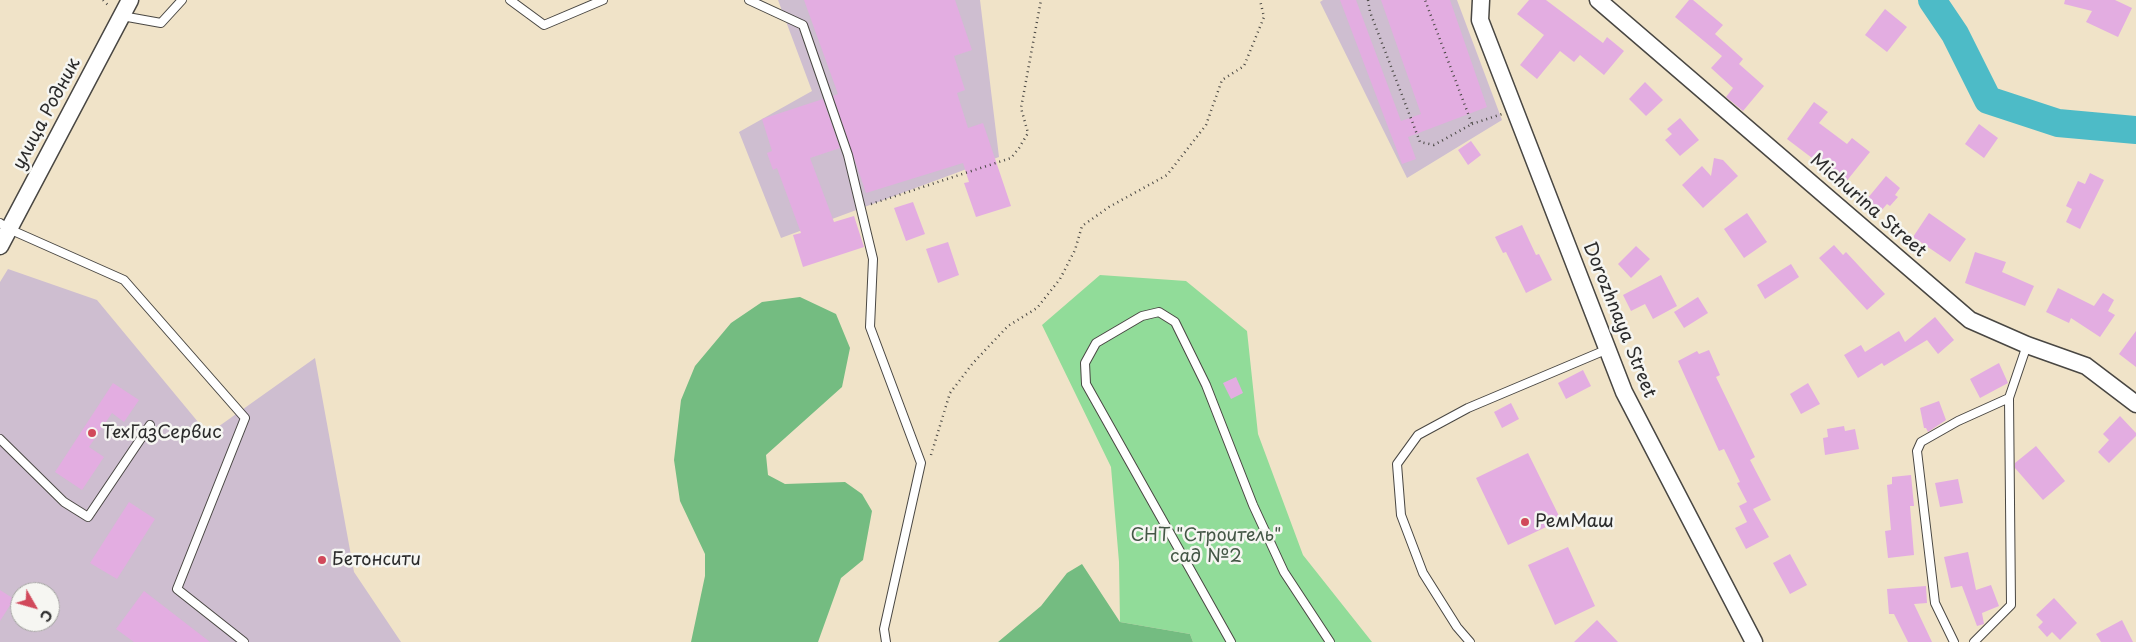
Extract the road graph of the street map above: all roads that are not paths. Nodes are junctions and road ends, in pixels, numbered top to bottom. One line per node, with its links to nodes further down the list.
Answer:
1 (130, 0): 8 (street, улица Родник)
2 (182, 0): 8 (lane)
3 (510, 0): 4 (lane)
4 (603, 0)
5 (749, 0): 18 (lane)
6 (1481, 0): 12 (street, Dorozhnaya Street)
7 (1598, 0): 11 (street, Michurina Street)
8 (122, 16): 9 (street, улица Родник)
9 (5, 226): 10 (street, улица Родник); 17 (lane)
10 (0, 246)
11 (2027, 345): 13 (lane); 14 (street, Michurina Street)
12 (1608, 349): 21 (lane); 22 (street, Dorozhnaya Street)
13 (2010, 398): 23 (lane); 24 (lane)
14 (2136, 404)
15 (150, 424): 16 (lane)
16 (0, 439)
17 (244, 642)
18 (886, 642)
19 (1230, 642): 20 (lane)
20 (1330, 642)
21 (1470, 642)
22 (1754, 642)
23 (1954, 642)
24 (1974, 642)

